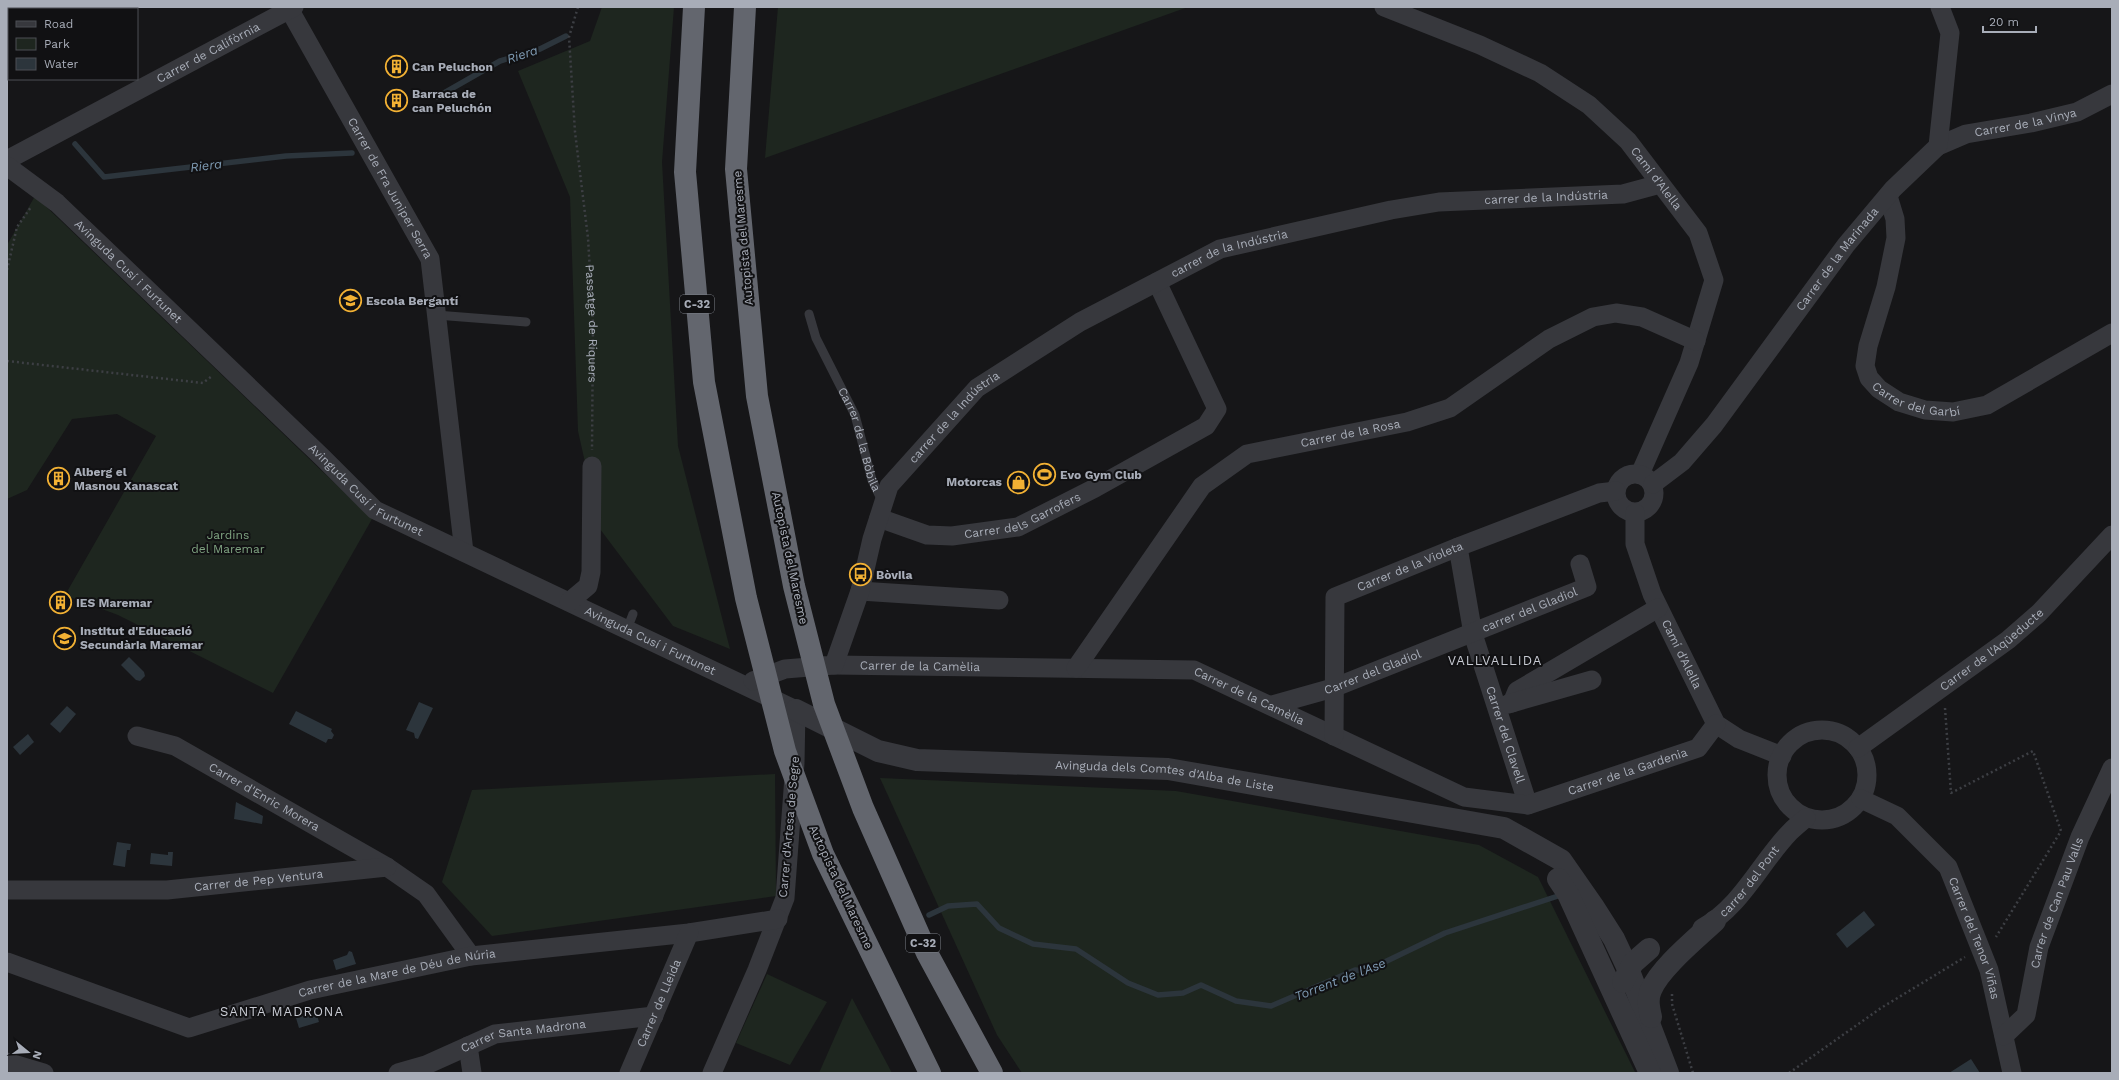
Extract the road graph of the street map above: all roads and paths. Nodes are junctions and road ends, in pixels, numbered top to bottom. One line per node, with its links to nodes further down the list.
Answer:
1 (578, 7): 22 (path, Passatge de Riquers)
2 (694, 7): 80 (highway, Autopista del Maresme / C-32)
3 (745, 7): 81 (highway, Autopista del Maresme / C-32)
4 (1384, 7): 10 (street, Camí d'Alella)
5 (1940, 7): 8 (street)
6 (290, 8): 9 (street, Carrer de Califòrnia); 16 (street, Carrer de Fra Juniper Serra)
7 (2112, 94): 8 (street, Carrer de la Vinya)
8 (1938, 146): 12 (street, Carrer de la Marinada)
9 (10, 160): 11 (street, Avinguda Cusí i Furtunet)
10 (1660, 184): 14 (street, carrer de la Indústria); 19 (street, Camí d'Alella)
11 (42, 192): 13 (path); 21 (street, Avinguda Cusí i Furtunet)
12 (1888, 196): 18 (street, Carrer del Garbí); 23 (street, Carrer de la Marinada)
13 (7, 270)
14 (1157, 282): 25 (street, carrer de la Indústria); 25 (street, Carrer dels Garrofers)
15 (808, 314): 25 (lane, Carrer de la Bòbila)
16 (436, 315): 17 (lane); 29 (street, Carrer de Fra Juniper Serra)
17 (526, 322)
18 (2112, 333)
19 (1696, 342): 23 (street, Camí d'Alella); 38 (street, Carrer de la Rosa)
20 (7, 361): 21 (path)
21 (224, 363): 29 (street, Avinguda Cusí i Furtunet)
22 (592, 466): 33 (street)
23 (1646, 480): 24 (street); 26 (street)
24 (1616, 491): 26 (street); 28 (street, Carrer de la Violeta)
25 (881, 511): 31 (street)
26 (1635, 513): 34 (street, Camí d'Alella)
27 (2112, 535): 49 (street, Carrer de l'Aqüeducte)
28 (1458, 546): 35 (street, Carrer del Clavell); 42 (street, Carrer de la Violeta)
29 (464, 552): 33 (street, Avinguda Cusí i Furtunet)
30 (1580, 564): 35 (street, carrer del Gladiol)
31 (860, 591): 32 (street); 37 (street)
32 (999, 600)
33 (569, 602): 40 (street, Avinguda Cusí i Furtunet)
34 (1658, 608): 36 (street); 46 (street, Camí d'Alella)
35 (1473, 634): 42 (street, Carrer del Gladiol); 44 (street, Carrer del Clavell)
36 (1566, 662): 41 (street); 44 (street)
37 (834, 665): 38 (street, Carrer de la Camèlia); 40 (street)
38 (1076, 668): 43 (street, Carrer de la Camèlia)
39 (1592, 680): 41 (street)
40 (745, 685): 45 (street, Avinguda Cusí i Furtunet)
41 (1570, 687): 44 (street)
42 (1333, 688): 43 (street, Carrer del Gladiol); 48 (street, Carrer de la Violeta)
43 (1272, 705): 48 (street, Carrer de la Camèlia)
44 (1504, 705): 53 (street, Carrer del Clavell)
45 (796, 710): 55 (street, Avinguda dels Comtes d'Alba de Liste); 59 (street, Carrer d'Artesa de Segre)
46 (1716, 724): 50 (street); 53 (street, Carrer de la Gardenia)
47 (138, 736): 56 (street, Carrer d'Enric Morera)
48 (1334, 736): 53 (street, Carrer de la Camèlia)
49 (1858, 748): 50 (street); 52 (street)
50 (1782, 756): 54 (street)
51 (2112, 768): 71 (street, Carrer de Can Pau Valls)
52 (1861, 799): 54 (street); 71 (street, Carrer del Tenor Viñas)
53 (1528, 805)
54 (1806, 818): 60 (street, carrer del Pont)
55 (1535, 844): 58 (street); 63 (street, Avinguda dels Comtes d'Alba de Liste)
56 (387, 867): 57 (street, Carrer de Pep Ventura); 65 (street)
57 (7, 890)
58 (1568, 894): 68 (street); 82 (street)
59 (778, 919): 61 (street, Carrer de la Mare de Déu de Núria); 79 (street, Carrer d'Artesa de Segre)
60 (1715, 921): 62 (street, carrer del Pont); 67 (street)
61 (689, 933): 65 (street, Carrer de la Mare de Déu de Núria); 70 (street, Carrer de Lleida)
62 (1686, 937): 64 (street)
63 (1614, 939): 64 (street); 68 (street, Avinguda dels Comtes d'Alba de Liste)
64 (1649, 949): 68 (street)
65 (471, 956): 66 (street, Carrer de la Mare de Déu de Núria)
66 (7, 962)
67 (1662, 972): 68 (street); 73 (street)
68 (1629, 976): 73 (street, Avinguda dels Comtes d'Alba de Liste); 83 (street)
69 (1672, 992): 85 (path)
70 (654, 1016): 72 (street, Carrer Santa Madrona); 78 (street, Carrer de Lleida)
71 (2004, 1036): 86 (street, Carrer del Tenor Viñas)
72 (468, 1046): 76 (street, Carrer Santa Madrona); 77 (street)
73 (1656, 1046): 84 (street)
74 (7, 1062): 75 (street)
75 (44, 1073)
76 (398, 1073)
77 (472, 1073)
78 (629, 1073)
79 (712, 1073)
80 (930, 1073)
81 (992, 1073)
82 (1650, 1073)
83 (1658, 1073)
84 (1668, 1073)
85 (1693, 1073)
86 (2012, 1073)

